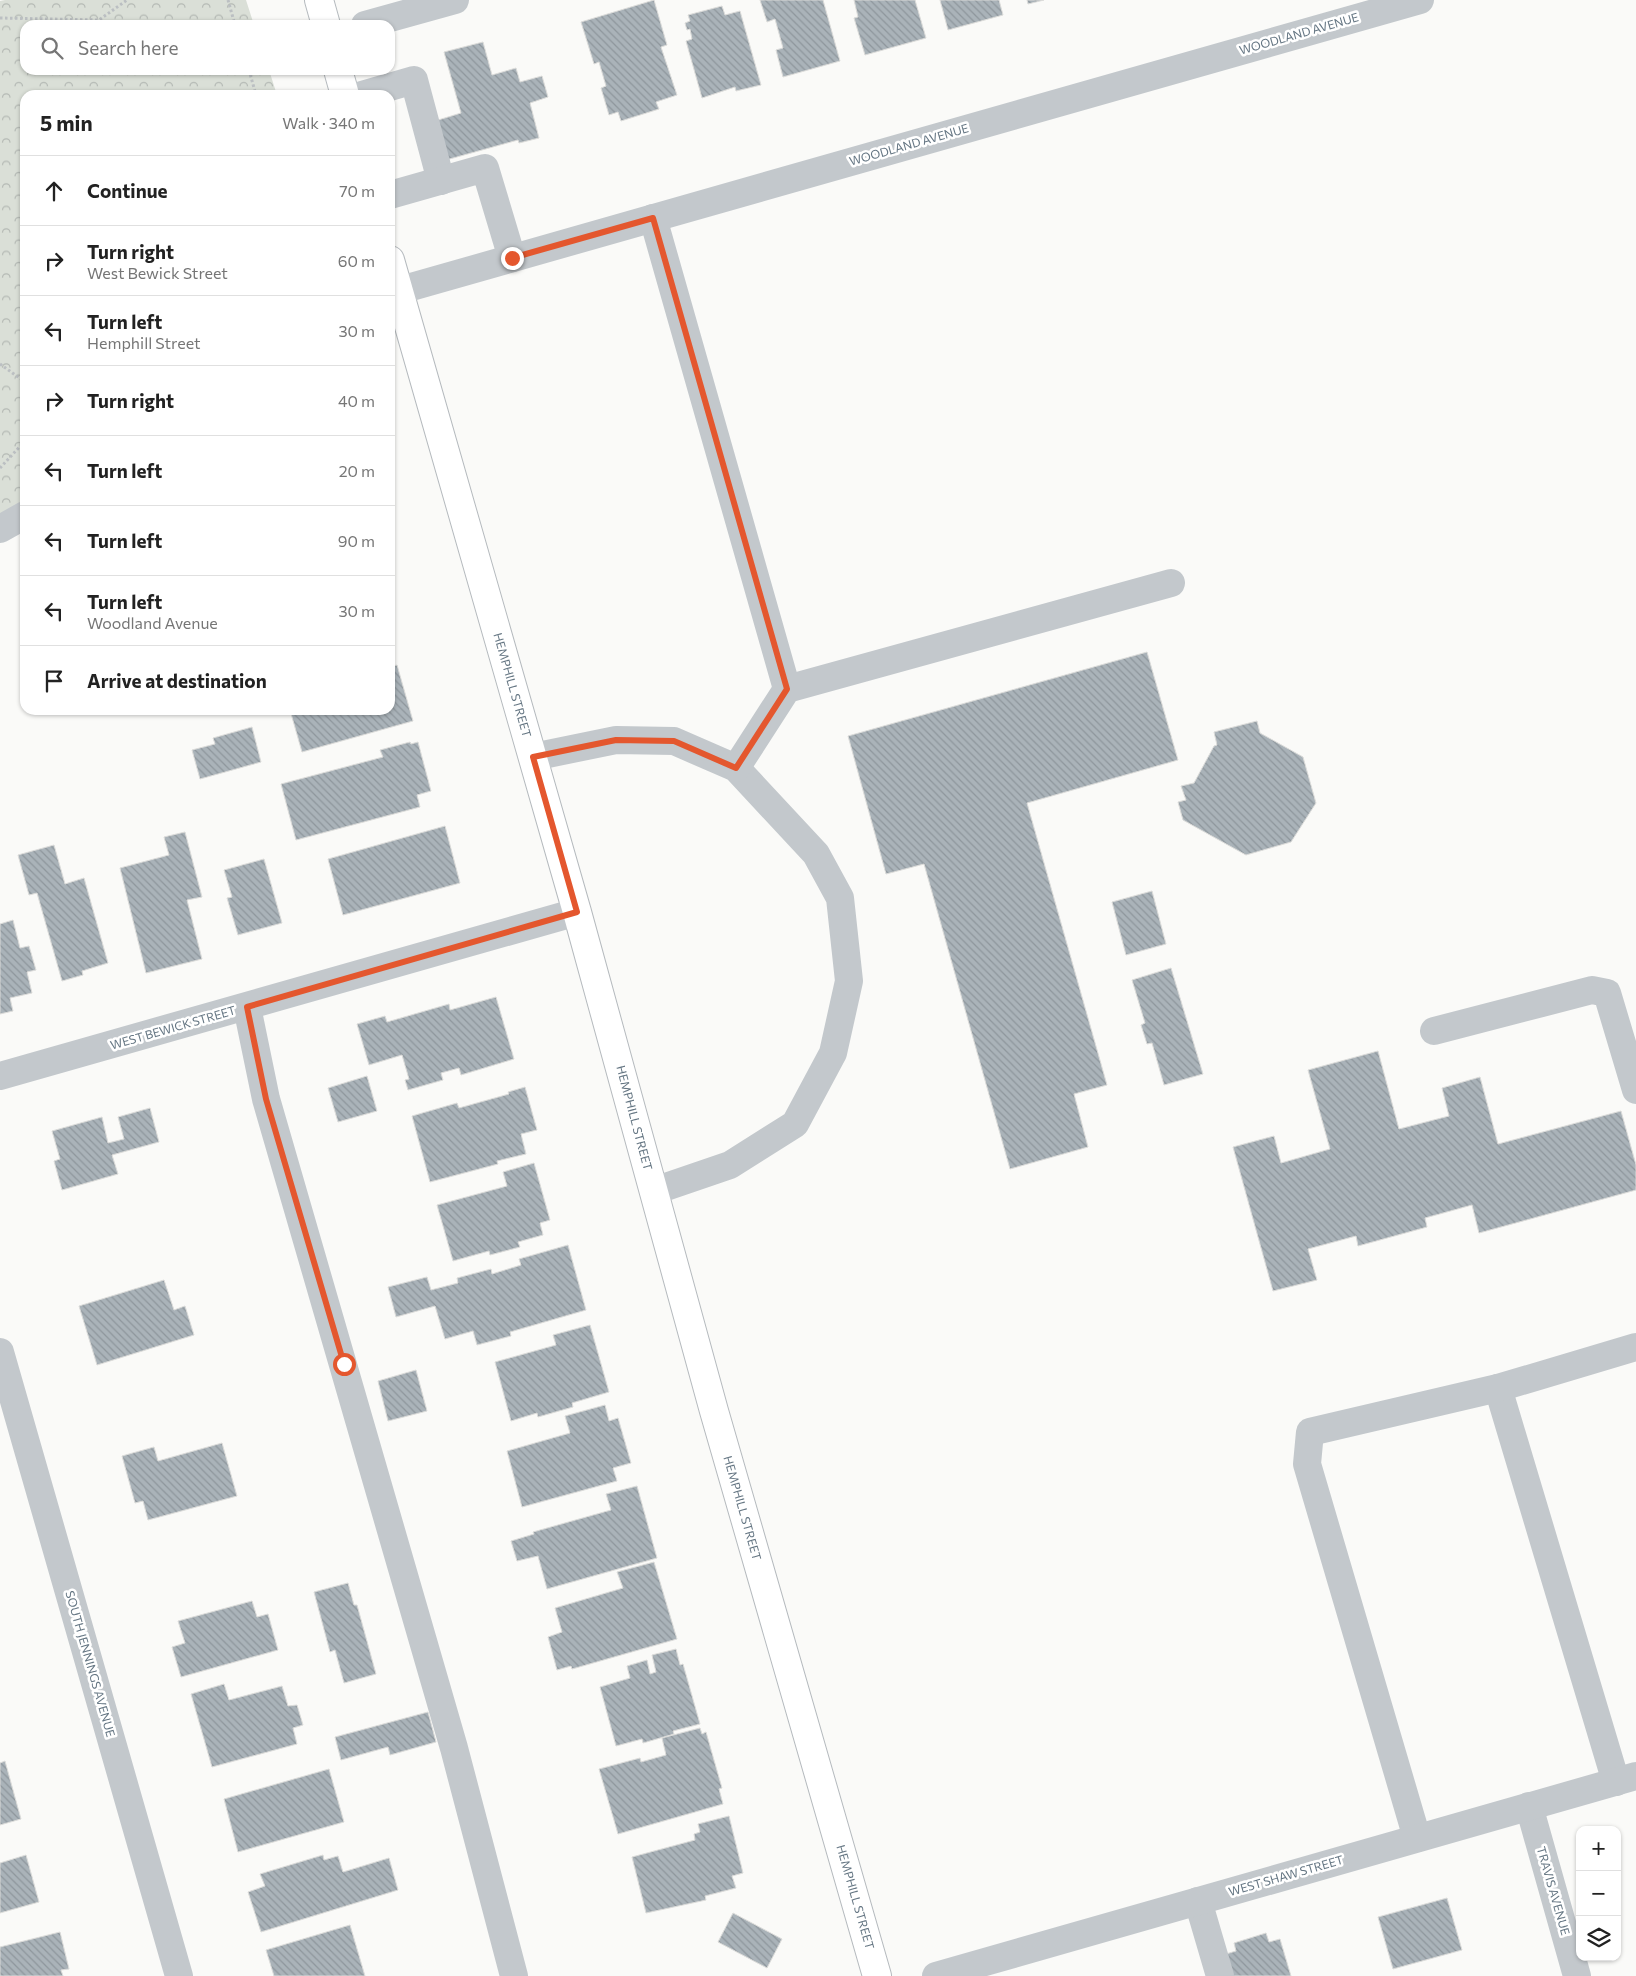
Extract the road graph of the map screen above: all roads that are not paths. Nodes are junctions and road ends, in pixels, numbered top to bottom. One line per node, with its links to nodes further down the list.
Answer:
1 (319, 0): 4 (main road)
2 (455, 0): 5 (street)
3 (1420, 0): 11 (street, WOODLAND AVENUE)
4 (325, 20)
5 (383, 20)
6 (339, 75): 7 (main road)
7 (344, 90)
8 (379, 90): 9 (street)
9 (441, 180): 10 (street); 12 (street)
10 (395, 194)
11 (653, 218): 12 (street, WOODLAND AVENUE); 18 (street)
12 (512, 258): 13 (street, WOODLAND AVENUE)
13 (395, 292)
14 (395, 295): 19 (main road, HEMPHILL STREET)
15 (20, 518): 16 (street)
16 (0, 530)
17 (1170, 583): 18 (street)
18 (787, 689): 20 (street)
19 (533, 757): 20 (street); 21 (main road, HEMPHILL STREET)
20 (736, 768): 26 (street)
21 (577, 912): 22 (street, WEST BEWICK STREET); 26 (main road, HEMPHILL STREET)
22 (247, 1007): 24 (street, WEST BEWICK STREET); 35 (street)
23 (1434, 1031): 25 (street)
24 (0, 1076)
25 (1636, 1090)
26 (654, 1191): 36 (main road, HEMPHILL STREET)
27 (1636, 1347): 29 (street)
28 (0, 1352): 34 (street, SOUTH JENNINGS AVENUE)
29 (1498, 1388): 30 (street); 32 (street)
30 (1626, 1779): 31 (street, WEST SHAW STREET)
31 (1529, 1806): 32 (street, WEST SHAW STREET); 39 (street, TRAVIS AVENUE)
32 (1417, 1838): 33 (street, WEST SHAW STREET)
33 (1198, 1901): 37 (street, WEST SHAW STREET); 38 (street)
34 (179, 1976)
35 (514, 1976)
36 (878, 1976)
37 (936, 1976)
38 (1220, 1976)
39 (1577, 1976)

